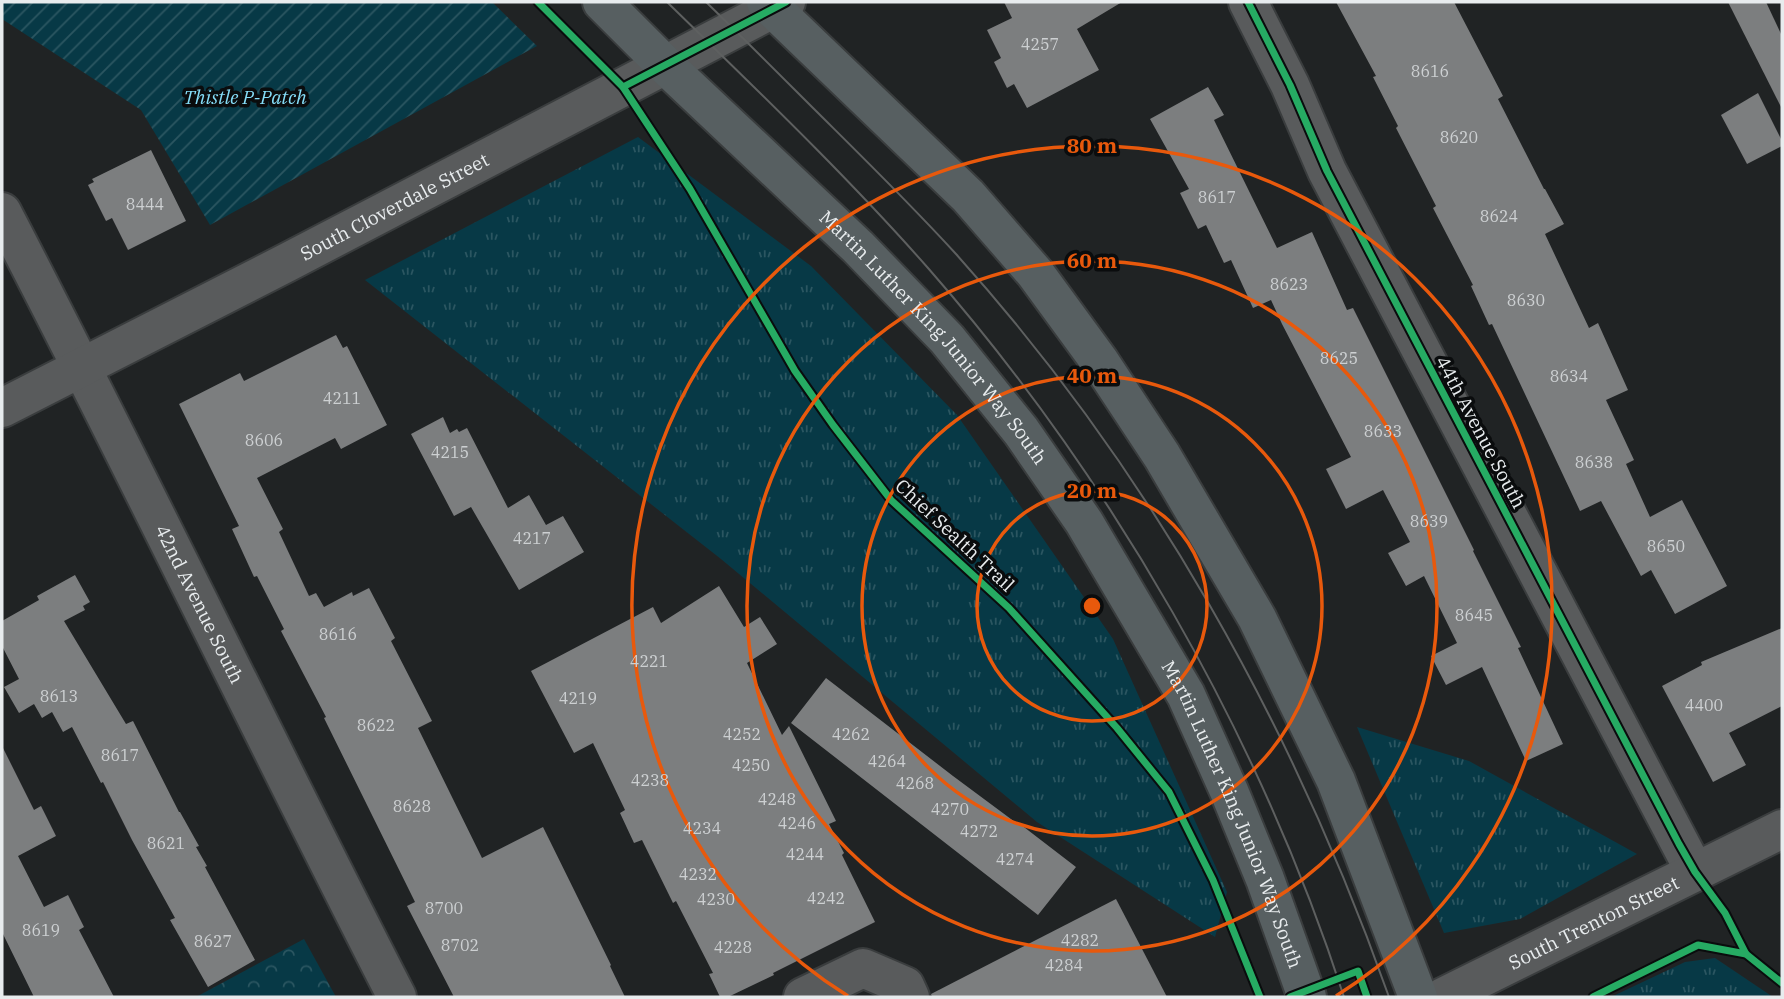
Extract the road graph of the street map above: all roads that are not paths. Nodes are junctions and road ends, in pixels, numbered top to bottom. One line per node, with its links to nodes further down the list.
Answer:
1 (602, 2): 4 (main road, Martin Luther King Junior Way South)
2 (1248, 2): 9 (street, 44th Avenue South)
3 (775, 4): 4 (street, South Cloverdale Street); 14 (main road)
4 (665, 65): 6 (street, South Cloverdale Street); 13 (main road, Martin Luther King Junior Way South)
5 (2, 212): 6 (street, 42nd Avenue South)
6 (83, 367): 7 (street, South Cloverdale Street); 10 (street, 42nd Avenue South)
7 (2, 408)
8 (1782, 829): 9 (street, South Trenton Street)
9 (1695, 872): 15 (street, South Trenton Street)
10 (397, 997)
11 (803, 997): 12 (street)
12 (910, 997)
13 (1307, 997)
14 (1418, 997)
15 (1443, 997)

